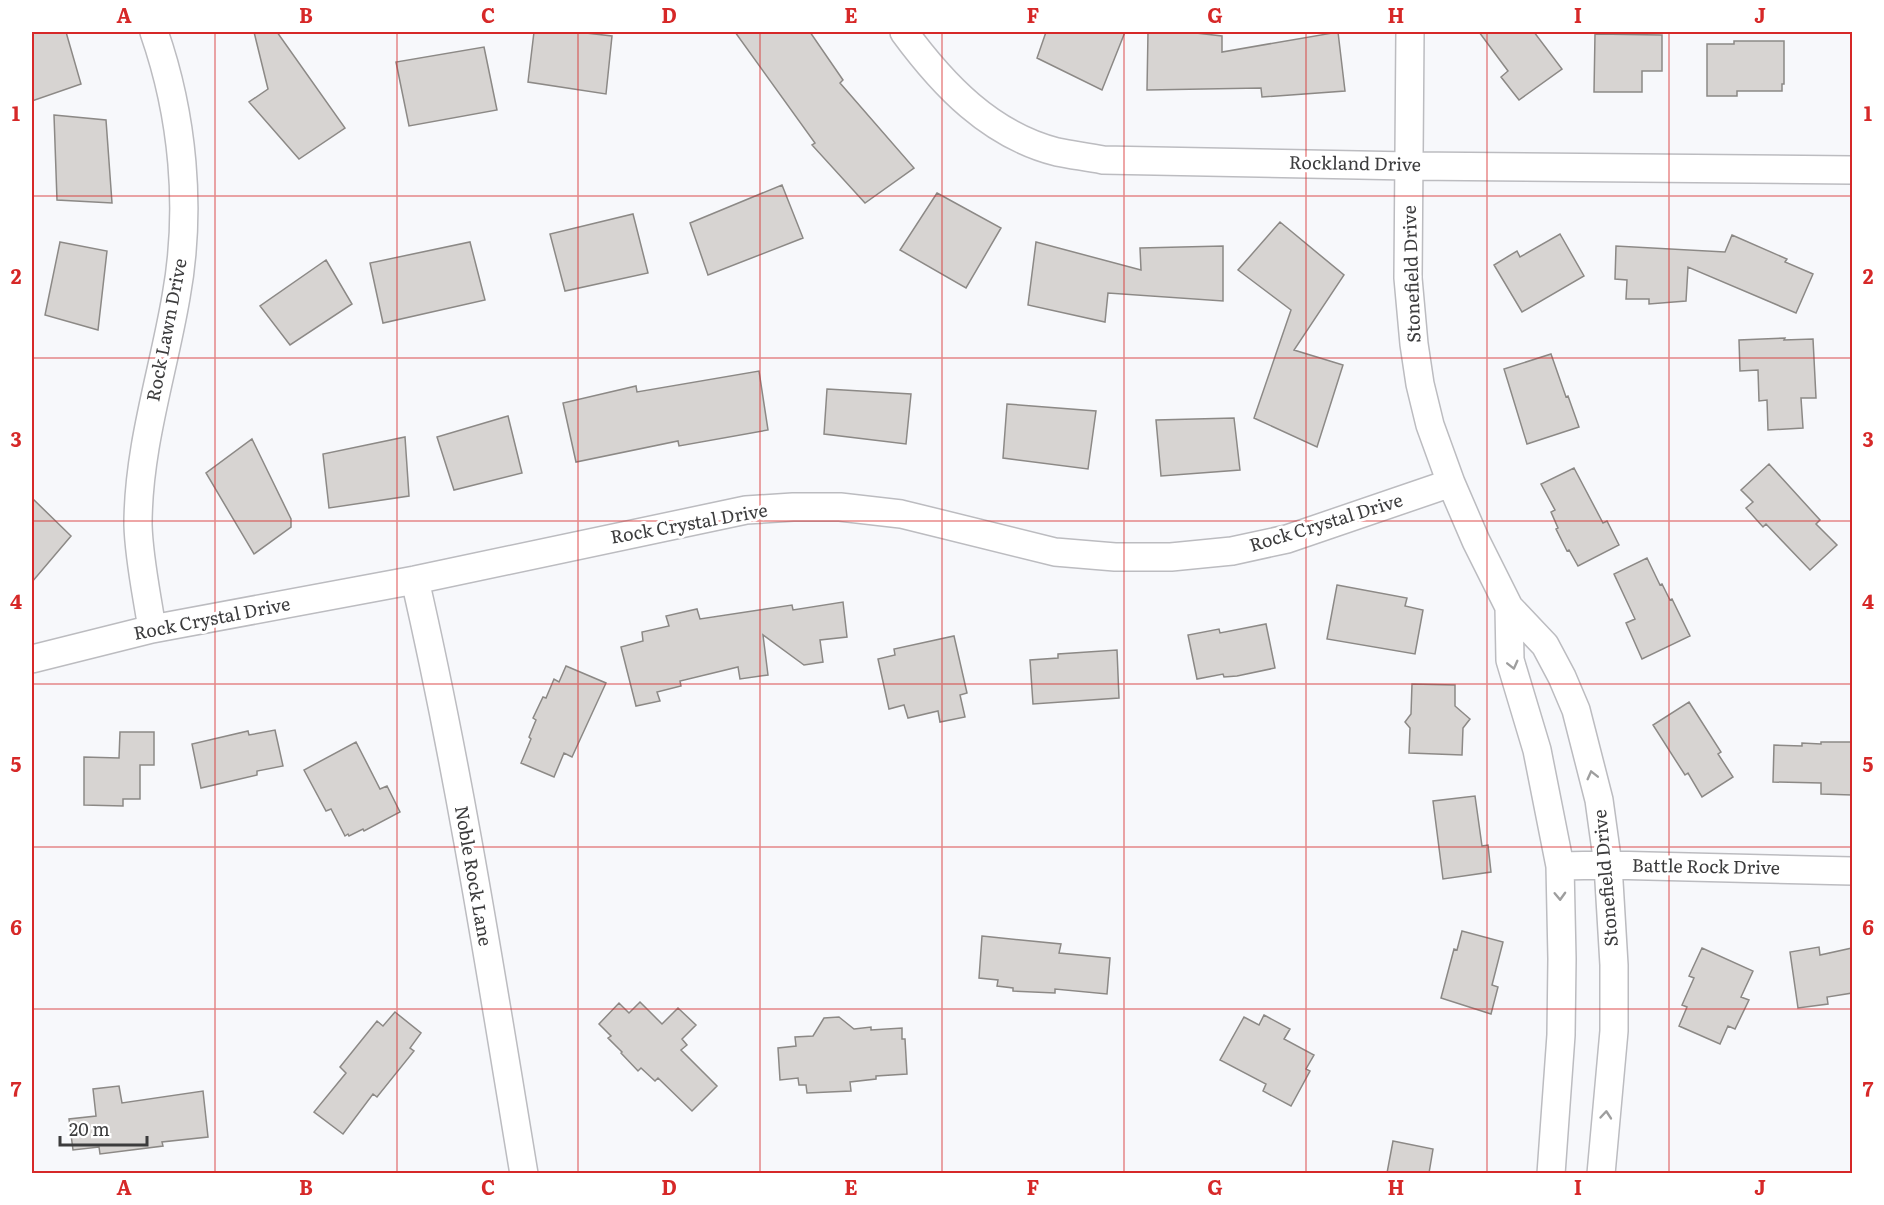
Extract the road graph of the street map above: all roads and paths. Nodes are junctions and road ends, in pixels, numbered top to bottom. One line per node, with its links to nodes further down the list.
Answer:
1 (154, 32): 9 (street, Rock Lawn Drive)
2 (904, 32): 4 (street, Rockland Drive)
3 (1410, 32): 4 (street, Stonefield Drive)
4 (1409, 166): 5 (street, Rockland Drive); 6 (street, Stonefield Drive)
5 (1852, 170)
6 (1451, 483): 7 (street, Rock Crystal Drive); 8 (street, Stonefield Drive)
7 (415, 580): 9 (street, Rock Crystal Drive); 14 (street, Noble Rock Lane)
8 (1509, 607): 11 (street, Stonefield Drive, one-way to 8); 12 (street, Stonefield Drive, one-way to 12)
9 (152, 629): 10 (street, Rock Crystal Drive)
10 (32, 659)
11 (1608, 865): 12 (street, Battle Rock Drive); 13 (street, Battle Rock Drive); 16 (street, Stonefield Drive, one-way to 11)
12 (1560, 866): 15 (street, Stonefield Drive, one-way to 15)
13 (1852, 871)
14 (524, 1173)
15 (1551, 1173)
16 (1601, 1173)

